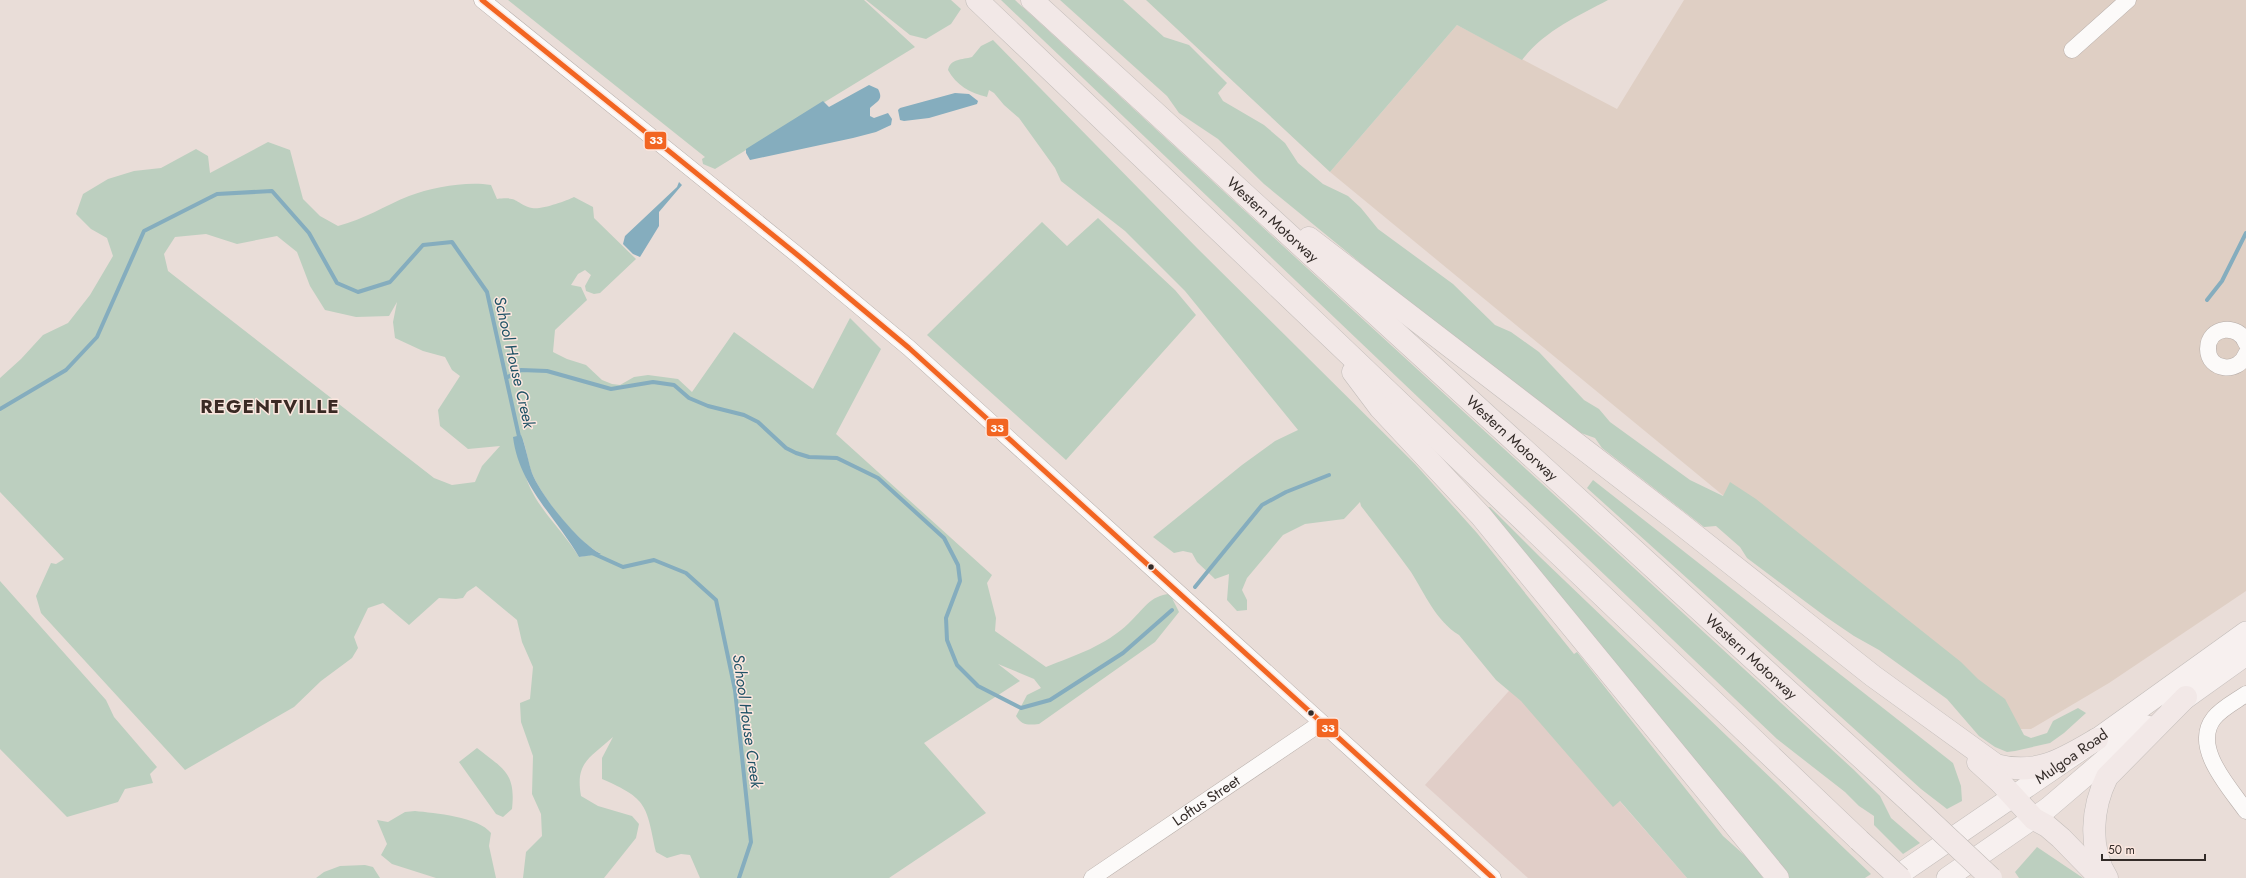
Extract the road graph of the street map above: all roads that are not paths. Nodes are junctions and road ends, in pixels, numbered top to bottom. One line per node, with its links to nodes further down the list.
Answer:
1 (482, 0): 16 (street)
2 (977, 0): 7 (highway)
3 (1032, 0): 6 (highway, Western Motorway)
4 (2128, 0): 5 (street)
5 (2072, 50)
6 (1234, 186): 15 (highway); 27 (highway, Western Motorway, bridge)
7 (1313, 320): 21 (highway); 25 (highway, bridge)
8 (2239, 329): 9 (street); 10 (street)
9 (2246, 343)
10 (2246, 354)
11 (2246, 632): 17 (main road, Mulgoa Road)
12 (2246, 655): 14 (main road, Mulgoa Road)
13 (2246, 694): 19 (street)
14 (2186, 697): 20 (main road, Mulgoa Road); 29 (highway)
15 (1924, 714): 17 (highway); 18 (highway)
16 (1321, 723): 22 (street, Loftus Street); 23 (street)
17 (2098, 739): 18 (main road, Mulgoa Road)
18 (2013, 796): 20 (highway); 24 (main road, Mulgoa Road)
19 (2246, 811)
20 (2034, 819): 26 (main road, Mulgoa Road); 28 (highway)
21 (1770, 873)
22 (1092, 878)
23 (1493, 878)
24 (1894, 878)
25 (1900, 878)
26 (1947, 878)
27 (1991, 878)
28 (2100, 878)
29 (2107, 878)

